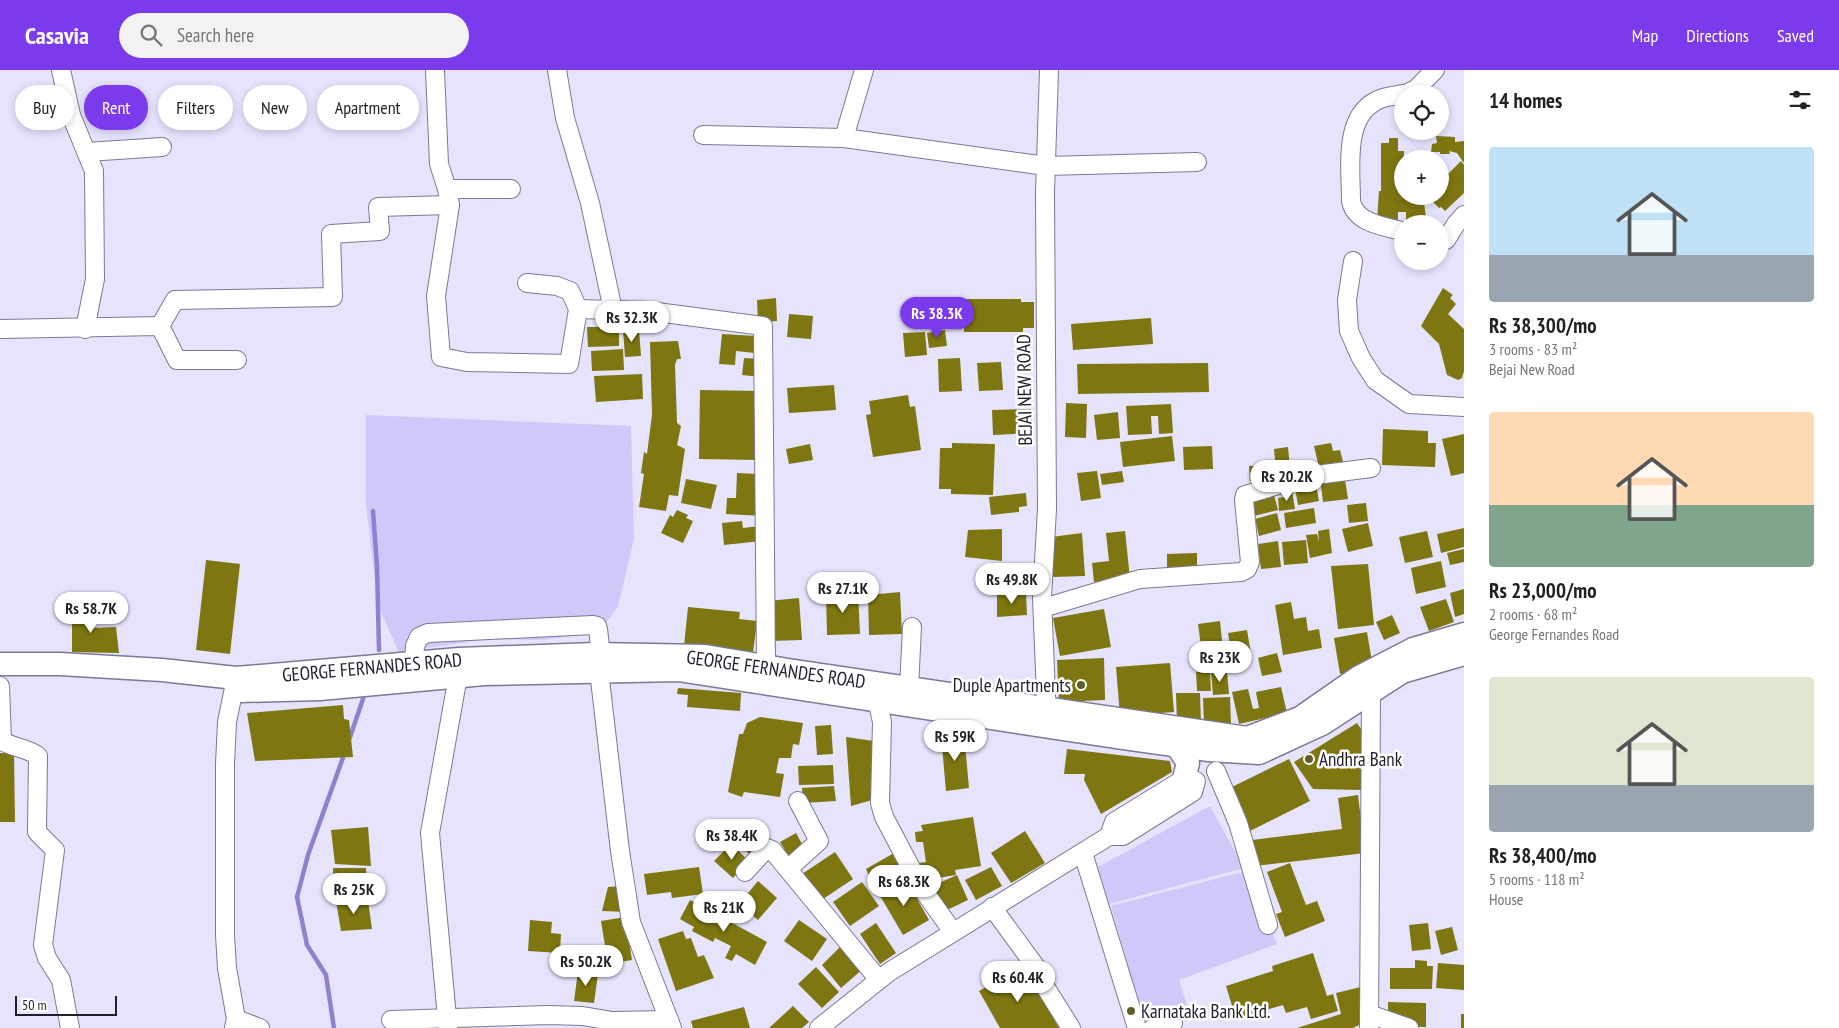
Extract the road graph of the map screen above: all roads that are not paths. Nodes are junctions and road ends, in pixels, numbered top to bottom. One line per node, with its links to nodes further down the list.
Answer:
1 (61, 70): 12 (street)
2 (435, 70): 16 (street)
3 (557, 70): 23 (street)
4 (864, 70): 10 (street)
5 (1049, 70): 14 (street, BEJAI NEW ROAD)
6 (1435, 70): 7 (street)
7 (1420, 85)
8 (1394, 96): 18 (street)
9 (704, 136): 10 (street)
10 (844, 138): 14 (street)
11 (162, 147): 12 (street)
12 (87, 152): 26 (street)
13 (1197, 162): 14 (street)
14 (1046, 166): 30 (street, BEJAI NEW ROAD)
15 (512, 190): 16 (street)
16 (448, 197): 22 (street); 24 (street)
17 (1464, 215): 19 (street)
18 (1394, 229)
19 (1449, 235)
20 (1354, 261): 28 (street)
21 (527, 283): 22 (street)
22 (578, 309): 23 (street)
23 (613, 310): 37 (street)
24 (160, 326): 26 (street); 27 (street)
25 (0, 329): 26 (street)
26 (86, 329)
27 (237, 360)
28 (1464, 407)
29 (1371, 468): 30 (street)
30 (1043, 608): 45 (street, BEJAI NEW ROAD)
31 (912, 627): 42 (street)
32 (1464, 634): 46 (main road, GEORGE FERNANDES ROAD)
33 (1464, 654): 43 (main road, GEORGE FERNANDES ROAD)
34 (414, 663): 35 (main road, GEORGE FERNANDES ROAD); 35 (street); 40 (main road, GEORGE FERNANDES ROAD)
35 (600, 663): 37 (main road, GEORGE FERNANDES ROAD); 38 (main road, GEORGE FERNANDES ROAD); 44 (main road, GEORGE FERNANDES ROAD); 64 (street)
36 (0, 664): 40 (main road, GEORGE FERNANDES ROAD)
37 (766, 666): 42 (main road, GEORGE FERNANDES ROAD)
38 (458, 676): 40 (main road, GEORGE FERNANDES ROAD); 60 (street)
39 (0, 680): 40 (main road, GEORGE FERNANDES ROAD)
40 (234, 685): 62 (street)
41 (0, 686): 65 (street)
42 (909, 688): 45 (main road, GEORGE FERNANDES ROAD)
43 (1371, 692): 46 (main road, GEORGE FERNANDES ROAD); 59 (street)
44 (877, 699): 45 (main road, GEORGE FERNANDES ROAD); 56 (street)
45 (1047, 717): 46 (main road, GEORGE FERNANDES ROAD); 47 (main road, GEORGE FERNANDES ROAD)
46 (1249, 744): 47 (main road, GEORGE FERNANDES ROAD); 48 (street)
47 (1177, 746): 49 (main road)
48 (1216, 771): 49 (street); 55 (street)
49 (1190, 780): 51 (street)
50 (798, 801): 52 (street)
51 (1083, 853): 54 (street); 69 (street)
52 (789, 868): 53 (street); 57 (street)
53 (745, 872)
54 (992, 907): 56 (street); 68 (street)
55 (1268, 925)
56 (953, 932): 57 (street)
57 (879, 980): 67 (street)
58 (391, 1020): 60 (street)
59 (1369, 1021): 71 (street)
60 (447, 1023): 63 (street)
61 (1174, 1023): 70 (street)
62 (235, 1024): 66 (street)
63 (613, 1024): 64 (street)
64 (671, 1024)
65 (70, 1028)
66 (260, 1028)
67 (819, 1028)
68 (1071, 1028)
69 (1137, 1028)
70 (1153, 1028)
71 (1409, 1028)

